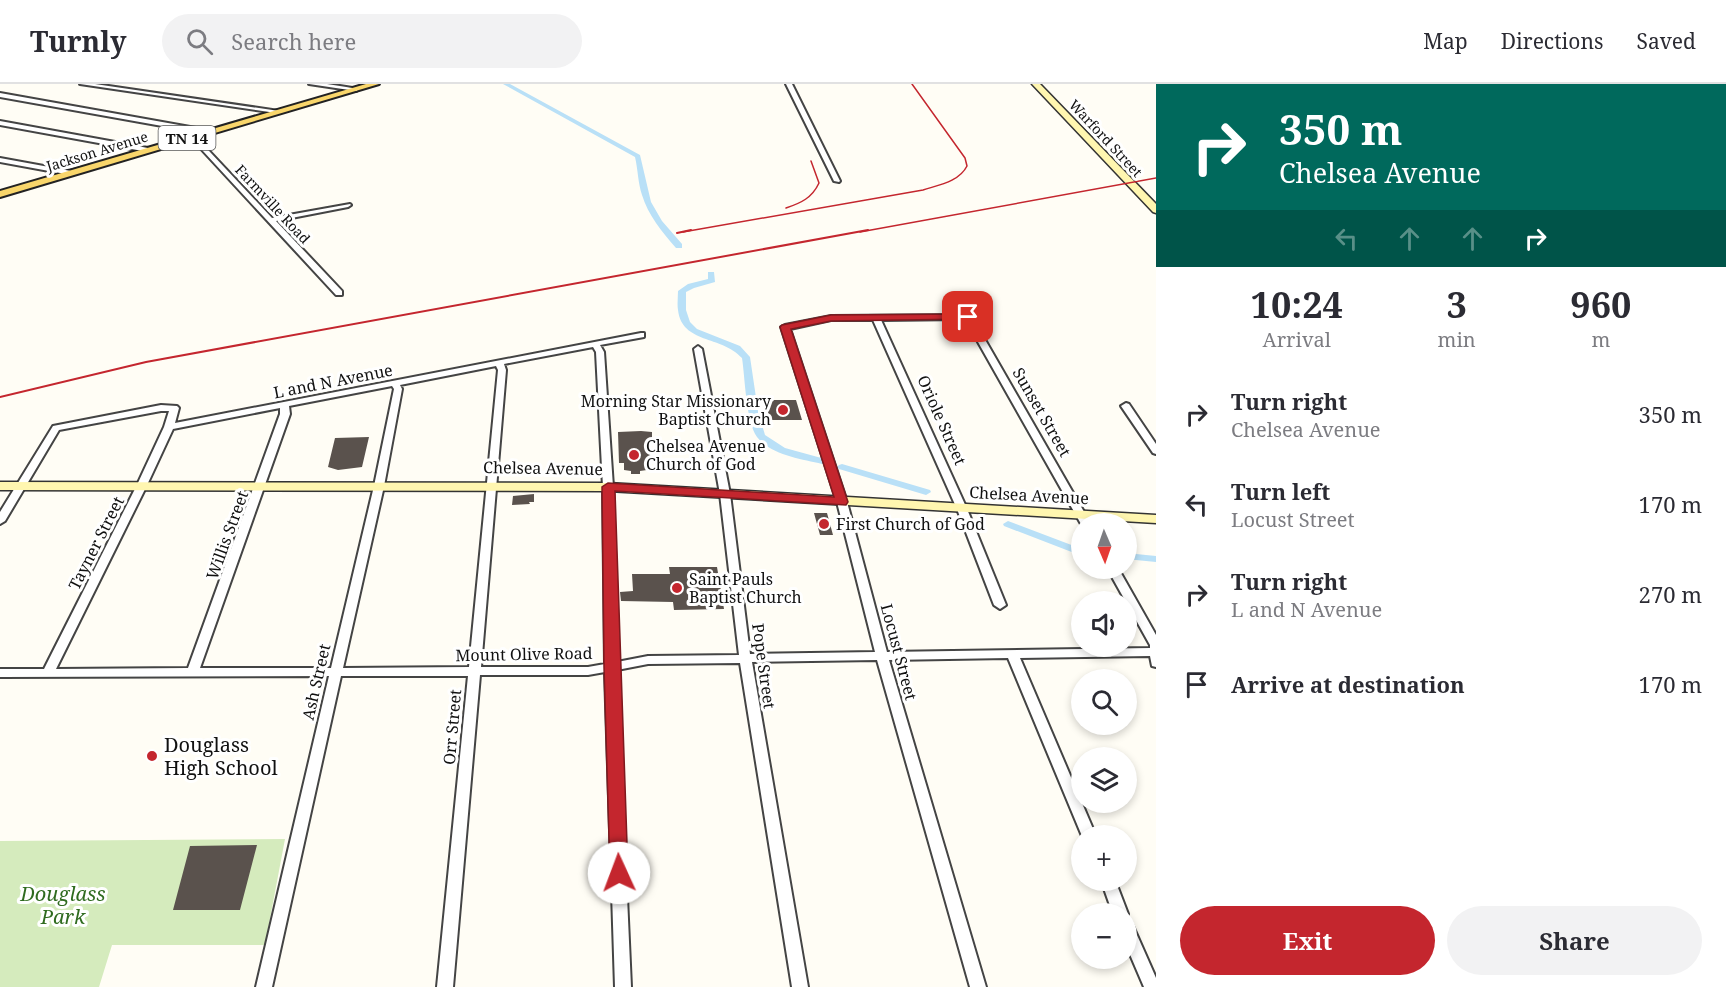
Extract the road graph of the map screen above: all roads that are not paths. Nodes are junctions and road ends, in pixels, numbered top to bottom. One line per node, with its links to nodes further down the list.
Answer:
1 (83, 84): 9 (street)
2 (312, 84): 7 (street)
3 (375, 84): 6 (main road, Jackson Avenue / TN 14)
4 (789, 84): 16 (street)
5 (1036, 84): 20 (main road, Warford Street)
6 (357, 86): 7 (main road, Jackson Avenue / TN 14); 9 (main road, Jackson Avenue / TN 14)
7 (344, 88): 9 (main road, Jackson Avenue / TN 14)
8 (0, 95): 11 (street)
9 (271, 111): 11 (main road, Jackson Avenue / TN 14)
10 (0, 123): 12 (street)
11 (197, 133): 12 (main road, Jackson Avenue / TN 14); 21 (street, Farmville Road)
12 (143, 149): 14 (main road, Jackson Avenue / TN 14); 15 (main road, Jackson Avenue / TN 14)
13 (0, 160): 14 (street)
14 (60, 171): 15 (street); 17 (main road, Jackson Avenue / TN 14)
15 (71, 173): 18 (main road, Jackson Avenue / TN 14)
16 (837, 181)
17 (0, 188)
18 (0, 194)
19 (348, 205): 21 (street)
20 (1156, 210)
21 (271, 220): 22 (street, Farmville Road)
22 (339, 293)
23 (876, 318): 41 (street, Locust Street); 42 (street, Oriole Street); 43 (street, Sunset Street)
24 (641, 335): 25 (street, L and N Avenue)
25 (596, 345): 27 (street, L and N Avenue); 39 (street)
26 (698, 349): 40 (street, Pope Street)
27 (500, 364): 28 (street, L and N Avenue); 34 (street, Orr Street)
28 (395, 384): 29 (street, L and N Avenue); 38 (street, Ash Street)
29 (284, 406): 31 (street, L and N Avenue); 37 (street, Willis Street)
30 (1126, 406): 32 (street)
31 (169, 427): 33 (street, Tayner Street); 36 (street)
32 (1156, 451)
33 (142, 485): 36 (main road, Chelsea Avenue); 37 (main road, Chelsea Avenue); 56 (street, Tayner Street)
34 (493, 485): 38 (main road, Chelsea Avenue); 39 (main road, Chelsea Avenue); 55 (street, Orr Street)
35 (0, 486): 36 (main road, Chelsea Avenue)
36 (21, 486): 47 (street)
37 (261, 486): 38 (main road, Chelsea Avenue); 57 (street, Willis Street)
38 (379, 486): 59 (street, Ash Street)
39 (608, 487): 40 (main road, Chelsea Avenue); 54 (street)
40 (725, 494): 41 (main road, Chelsea Avenue); 53 (street, Pope Street)
41 (842, 502): 42 (main road, Chelsea Avenue); 52 (street, Locust Street)
42 (962, 509): 44 (main road, Chelsea Avenue); 49 (street, Oriole Street)
43 (1080, 513)
44 (1071, 519)
45 (1137, 519): 46 (main road, Chelsea Avenue)
46 (1156, 519)
47 (0, 521)
48 (1118, 579): 51 (street)
49 (1000, 605)
50 (1013, 655): 51 (street, Mount Olive Road); 52 (street, Mount Olive Road); 60 (street)
51 (1156, 656)
52 (882, 657): 53 (street, Mount Olive Road); 66 (street, Locust Street)
53 (745, 659): 54 (street, Mount Olive Road); 65 (street, Pope Street)
54 (611, 667): 55 (street, Mount Olive Road); 64 (street)
55 (474, 671): 59 (street, Mount Olive Road); 63 (street, Orr Street)
56 (48, 672): 57 (street, Mount Olive Road); 58 (street, Mount Olive Road)
57 (193, 672): 59 (street, Mount Olive Road)
58 (0, 673)
59 (335, 673): 62 (street, Ash Street)
60 (1084, 825)
61 (1137, 952): 67 (street)
62 (264, 987)
63 (445, 987)
64 (623, 987)
65 (800, 987)
66 (978, 987)
67 (1152, 987)

